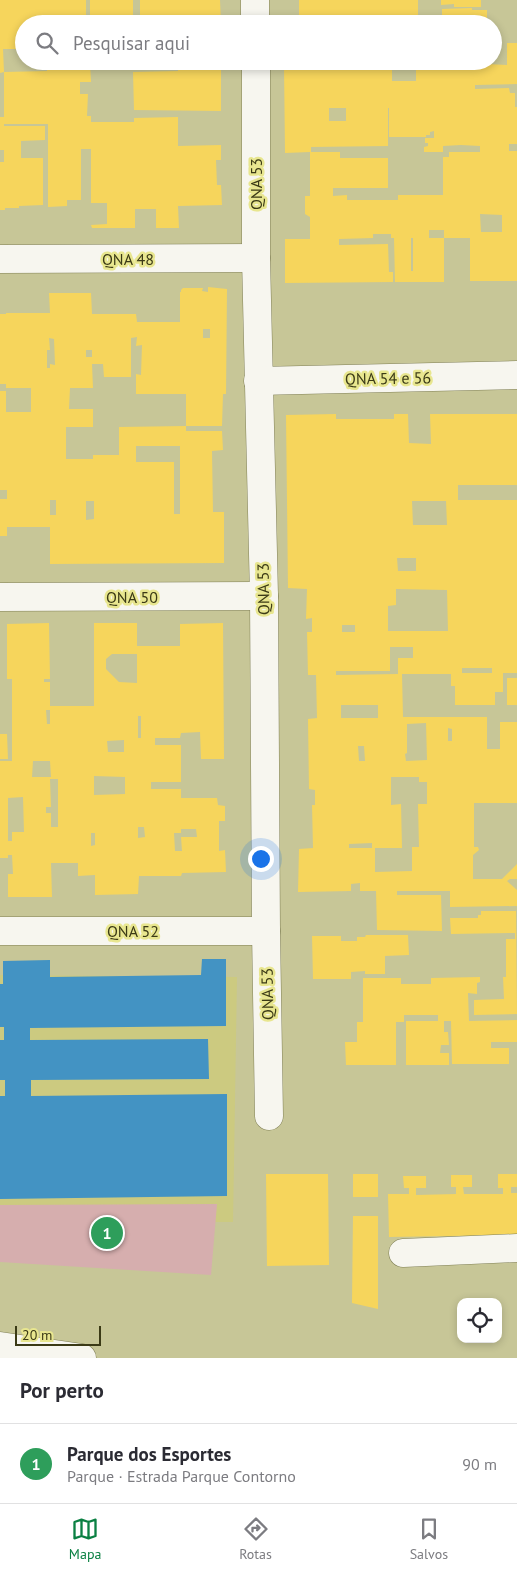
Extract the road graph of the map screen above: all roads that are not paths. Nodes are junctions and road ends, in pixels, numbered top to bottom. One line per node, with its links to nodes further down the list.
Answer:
1 (255, 0): 2 (main road)
2 (255, 15)
3 (256, 70): 4 (main road, QNA 53)
4 (256, 258): 5 (main road, QNA 48); 7 (main road, QNA 53)
5 (0, 259)
6 (517, 375): 7 (main road, QNA 54 e 56)
7 (258, 381): 8 (main road, QNA 53)
8 (264, 596): 9 (main road, QNA 50); 11 (main road, QNA 53)
9 (0, 597)
10 (0, 931): 11 (main road, QNA 52)
11 (266, 931): 12 (main road, QNA 53)
12 (268, 1116)
13 (517, 1248): 14 (main road)
14 (404, 1254)
15 (0, 1346): 16 (main road)
16 (82, 1358)

